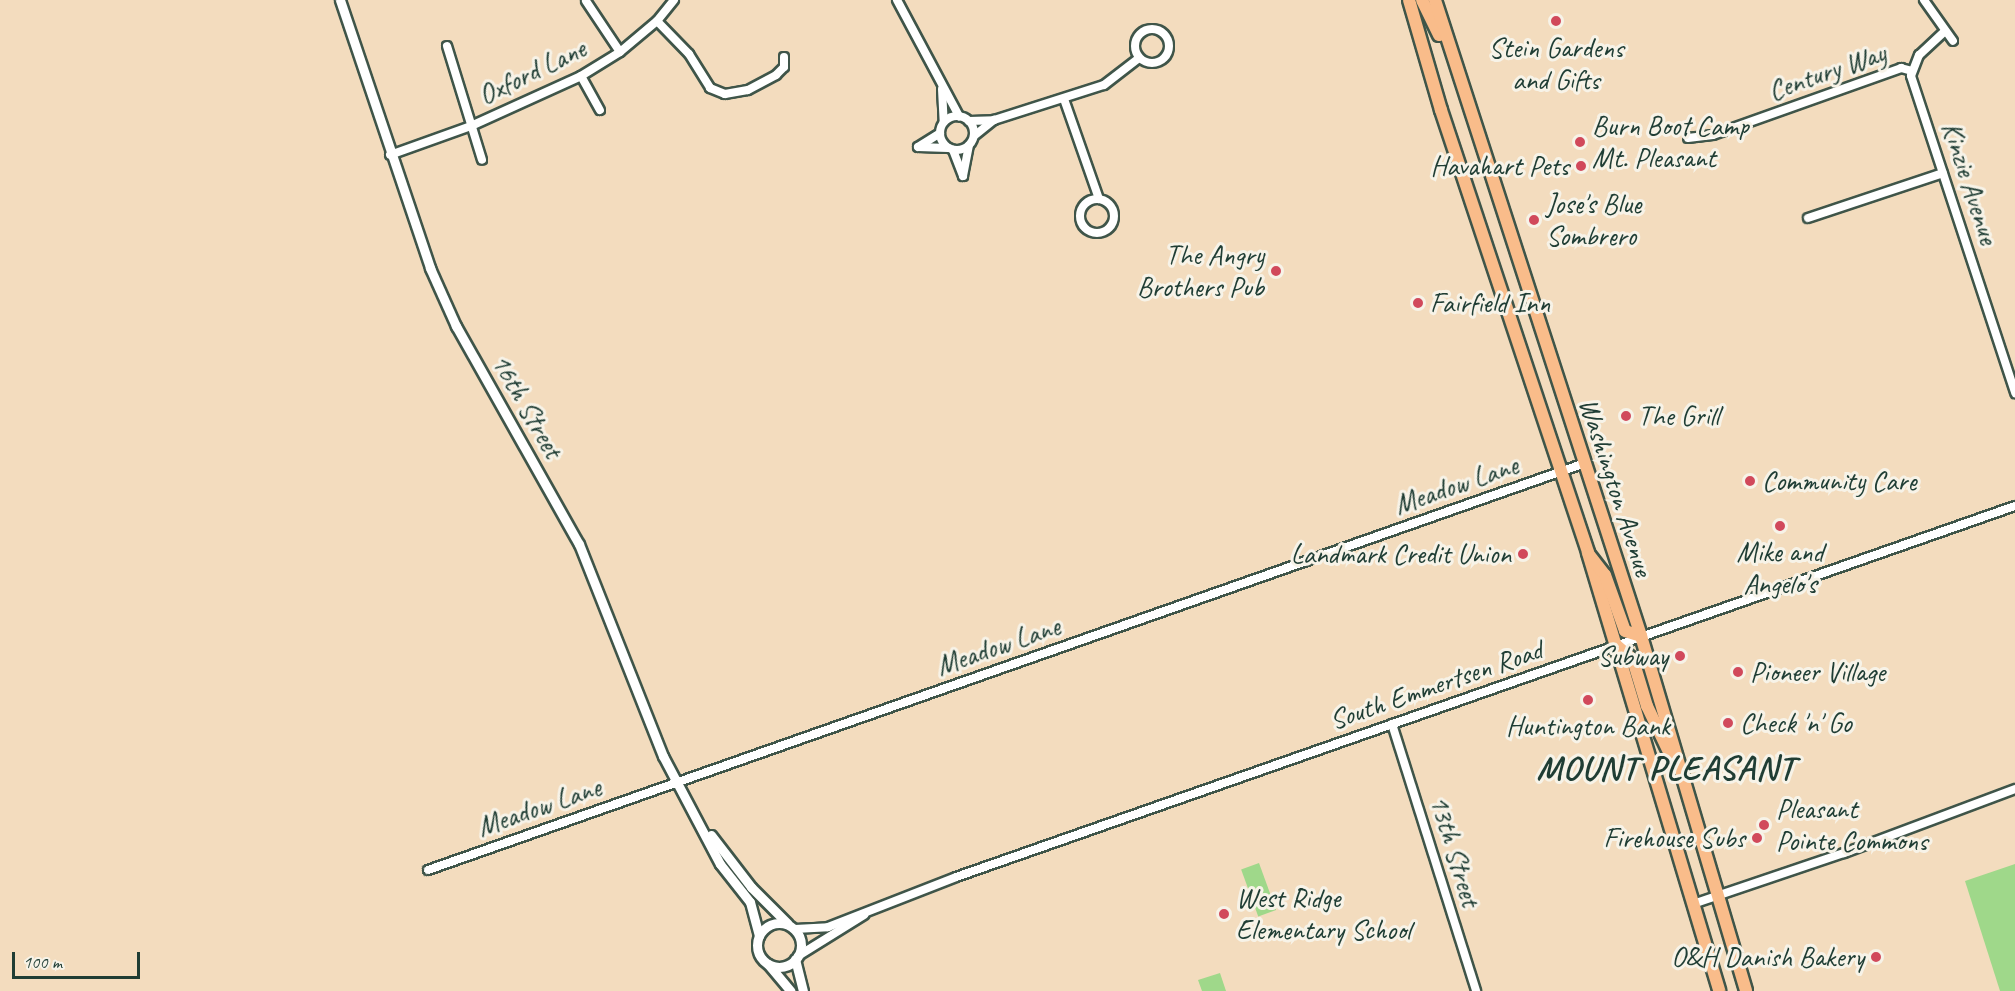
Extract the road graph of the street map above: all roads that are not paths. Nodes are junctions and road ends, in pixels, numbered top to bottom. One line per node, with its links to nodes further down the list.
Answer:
1 (340, 0): 32 (street, 16th Street)
2 (674, 0): 9 (street, Oxford Lane)
3 (897, 0): 19 (street)
4 (1409, 0): 39 (main road, Washington Avenue)
5 (1422, 0): 16 (main road)
6 (1435, 0): 16 (main road, Washington Avenue)
7 (1924, 0): 10 (street)
8 (586, 1): 13 (street)
9 (657, 21): 13 (street, Oxford Lane); 14 (street)
10 (1945, 31): 11 (street); 17 (street)
11 (1953, 41)
12 (447, 46): 26 (street)
13 (620, 52): 18 (street, Oxford Lane)
14 (784, 57)
15 (1139, 58): 15 (street); 20 (street)
16 (1454, 66): 38 (main road, Washington Avenue)
17 (1912, 70): 29 (street, Century Way); 34 (street, Kinzie Avenue)
18 (581, 76): 21 (street); 26 (street, Oxford Lane)
19 (942, 89): 22 (street); 25 (street)
20 (1064, 99): 23 (street); 35 (street)
21 (600, 110)
22 (959, 116): 24 (street); 25 (street)
23 (994, 120): 24 (street); 28 (street)
24 (969, 121): 28 (street)
25 (944, 122): 27 (street)
26 (471, 126): 32 (street, Oxford Lane); 33 (street)
27 (940, 133): 31 (street); 31 (street)
28 (974, 135): 30 (street)
29 (1688, 138)
30 (969, 146): 31 (street); 31 (street)
31 (950, 149)
32 (390, 155): 46 (street, 16th Street)
33 (482, 160)
34 (1942, 173): 36 (street); 37 (street, Kinzie Avenue)
35 (1099, 199): 35 (street)
36 (1808, 218)
37 (2015, 393)
38 (1582, 464): 39 (street, Meadow Lane); 42 (main road, Washington Avenue)
39 (1559, 473): 41 (main road, Washington Avenue); 46 (street, Meadow Lane)
40 (2015, 506): 42 (street, South Emmertsen Road)
41 (1588, 553): 42 (main road); 43 (main road, Washington Avenue)
42 (1641, 636): 43 (street, South Emmertsen Road); 45 (main road, Washington Avenue)
43 (1616, 645): 44 (street, South Emmertsen Road); 45 (main road); 51 (main road, Washington Avenue)
44 (1392, 724): 52 (street, South Emmertsen Road); 59 (street, 13th Street)
45 (1682, 776): 50 (main road, Washington Avenue)
46 (677, 783): 48 (street, 16th Street); 49 (street, Meadow Lane)
47 (2015, 789): 50 (street)
48 (701, 824): 53 (street, 16th Street); 54 (street, 16th Street)
49 (428, 870)
50 (1718, 897): 51 (street); 61 (main road, Washington Avenue)
51 (1693, 904): 60 (main road, Washington Avenue)
52 (873, 909): 53 (street, South Emmertsen Road); 55 (street, South Emmertsen Road)
53 (792, 927): 54 (street); 55 (street)
54 (759, 936): 56 (street, 16th Street)
55 (797, 958): 56 (street); 58 (street)
56 (768, 964): 57 (street, 16th Street)
57 (791, 991)
58 (803, 991)
59 (1476, 991)
60 (1719, 991)
61 (1746, 991)

